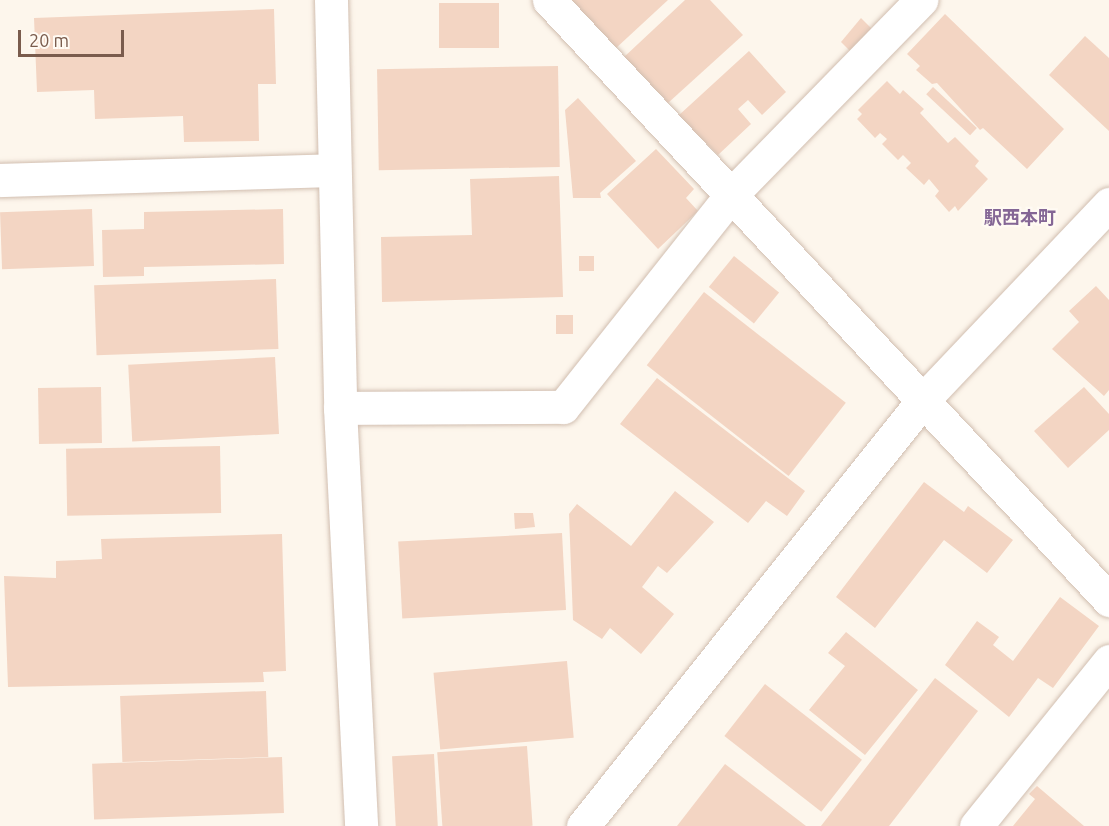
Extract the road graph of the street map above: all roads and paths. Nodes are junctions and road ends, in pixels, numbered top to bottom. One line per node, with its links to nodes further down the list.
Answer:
1 (331, 0): 4 (street)
2 (549, 0): 6 (street)
3 (921, 0): 6 (street)
4 (333, 170): 5 (street); 9 (street)
5 (0, 180)
6 (730, 196): 8 (street); 9 (street)
7 (1109, 204): 8 (street)
8 (924, 399): 10 (street); 13 (street)
9 (340, 408): 12 (street)
10 (1109, 600)
11 (1109, 661): 14 (street)
12 (361, 826)
13 (583, 826)
14 (976, 826)

